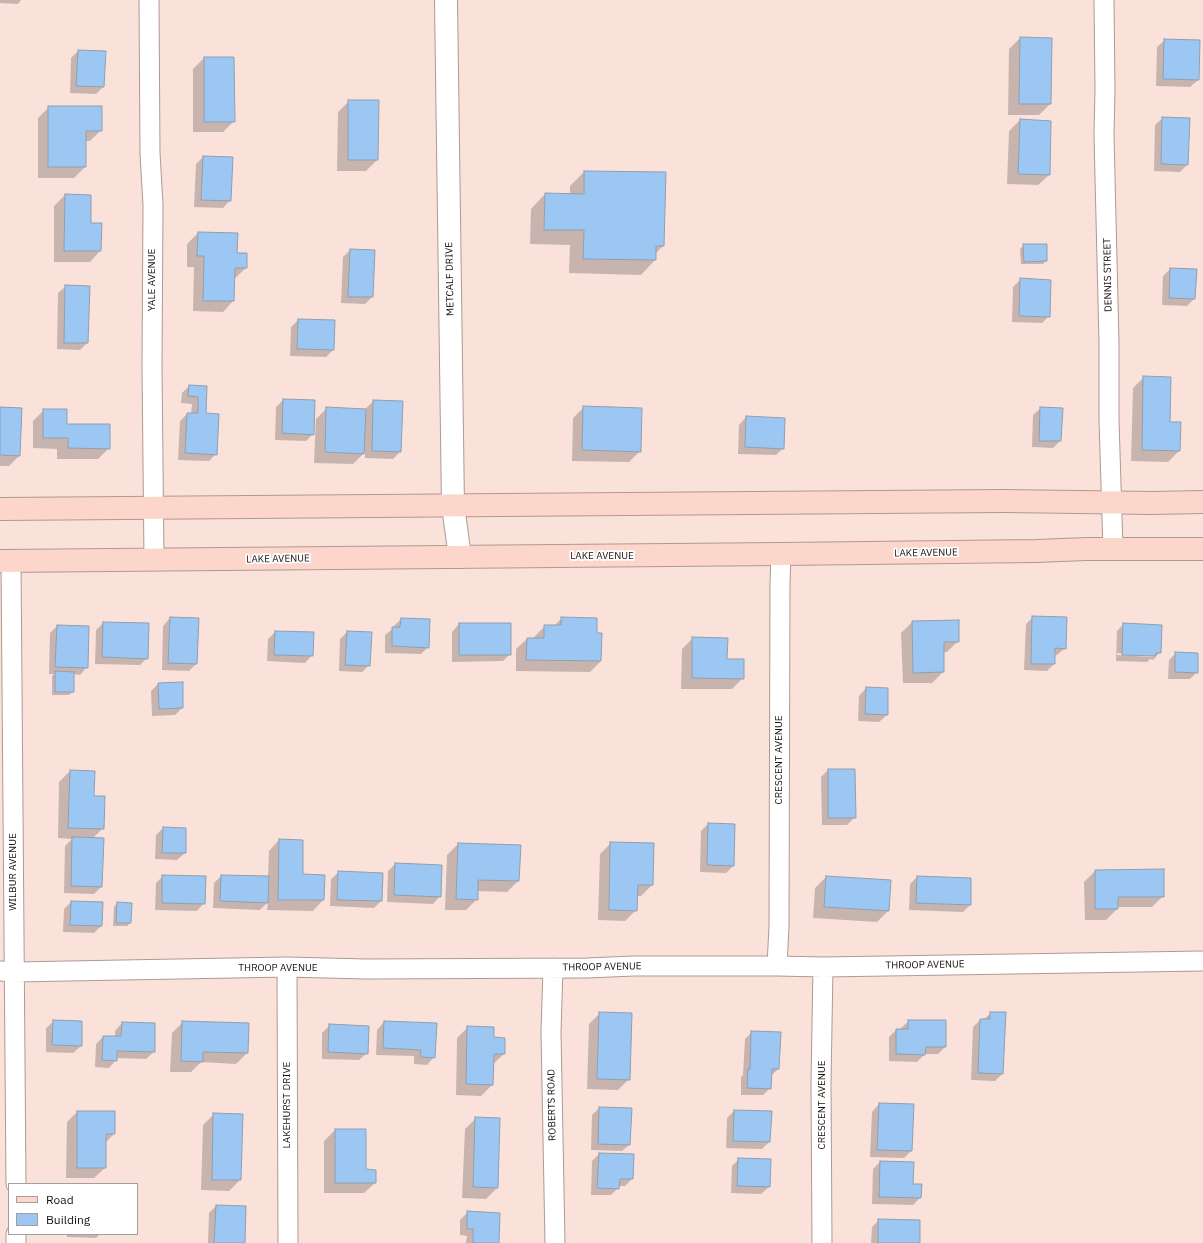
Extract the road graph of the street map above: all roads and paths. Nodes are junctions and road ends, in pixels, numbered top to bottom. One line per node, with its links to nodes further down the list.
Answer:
1 (149, 0): 7 (street, YALE AVENUE)
2 (446, 0): 6 (street, METCALF DRIVE)
3 (1104, 0): 4 (street, DENNIS STREET)
4 (1112, 501): 5 (main road); 6 (main road); 10 (street, DENNIS STREET)
5 (1203, 502)
6 (453, 506): 7 (main road); 12 (street, METCALF DRIVE)
7 (154, 508): 8 (main road); 13 (street, YALE AVENUE)
8 (0, 509)
9 (1203, 549): 10 (main road, LAKE AVENUE)
10 (1113, 550): 11 (main road, LAKE AVENUE)
11 (781, 554): 12 (main road, LAKE AVENUE); 16 (street, CRESCENT AVENUE)
12 (460, 557): 13 (main road, LAKE AVENUE)
13 (154, 560): 14 (main road, LAKE AVENUE)
14 (5, 561): 20 (street, WILBUR AVENUE)
15 (1203, 961): 17 (street, THROOP AVENUE)
16 (777, 966): 17 (street, THROOP AVENUE); 19 (street, THROOP AVENUE)
17 (823, 967): 24 (street, CRESCENT AVENUE)
18 (287, 968): 19 (street, THROOP AVENUE); 20 (street, THROOP AVENUE); 22 (street, LAKEHURST DRIVE)
19 (553, 968): 23 (street, ROBERTS ROAD)
20 (7, 972): 21 (street, WILBUR AVENUE)
21 (16, 1183)
22 (288, 1243)
23 (555, 1243)
24 (822, 1243)

